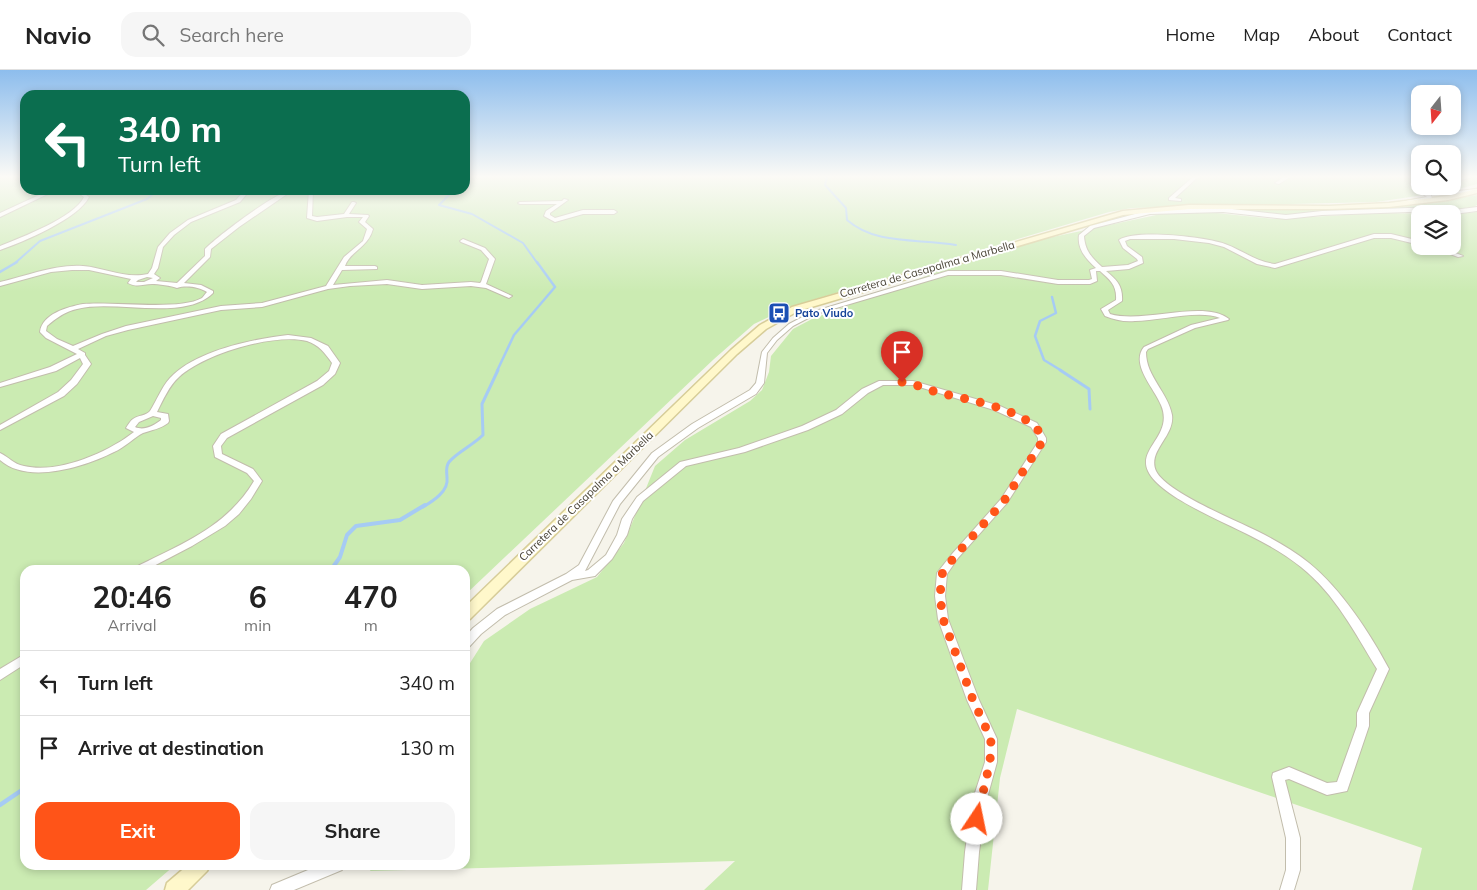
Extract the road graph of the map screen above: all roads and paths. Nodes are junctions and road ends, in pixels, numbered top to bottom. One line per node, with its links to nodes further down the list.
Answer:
1 (66, 215): 15 (street)
2 (200, 215): 20 (street)
3 (253, 215): 23 (street)
4 (309, 215): 5 (street)
5 (345, 215)
6 (352, 215): 16 (street)
7 (547, 215): 8 (street)
8 (572, 215)
9 (1110, 215): 35 (main road, Carretera de Casapalma a Marbella)
10 (1137, 215): 18 (street)
11 (1269, 215): 12 (street)
12 (1302, 215)
13 (1411, 240): 18 (street)
14 (463, 241): 22 (street)
15 (0, 248)
16 (342, 268): 17 (street); 24 (street)
17 (375, 268)
18 (1098, 268): 34 (street); 44 (street)
19 (136, 278): 20 (street); 21 (street)
20 (151, 279): 23 (street)
21 (0, 284)
22 (481, 285): 24 (street); 25 (street)
23 (177, 286): 26 (street)
24 (328, 287): 26 (street)
25 (509, 296)
26 (74, 348): 27 (street)
27 (83, 354): 28 (street); 30 (street)
28 (0, 385)
29 (152, 414): 31 (street); 31 (street); 33 (street)
30 (0, 428)
31 (140, 431): 32 (street)
32 (0, 456)
33 (148, 565)
34 (570, 577): 36 (street); 43 (street)
35 (470, 610)
36 (470, 639)
37 (20, 661): 38 (street)
38 (0, 675)
39 (196, 870): 41 (main road)
40 (324, 870): 42 (street)
41 (174, 890)
42 (277, 890)
43 (969, 890)
44 (1287, 890)

